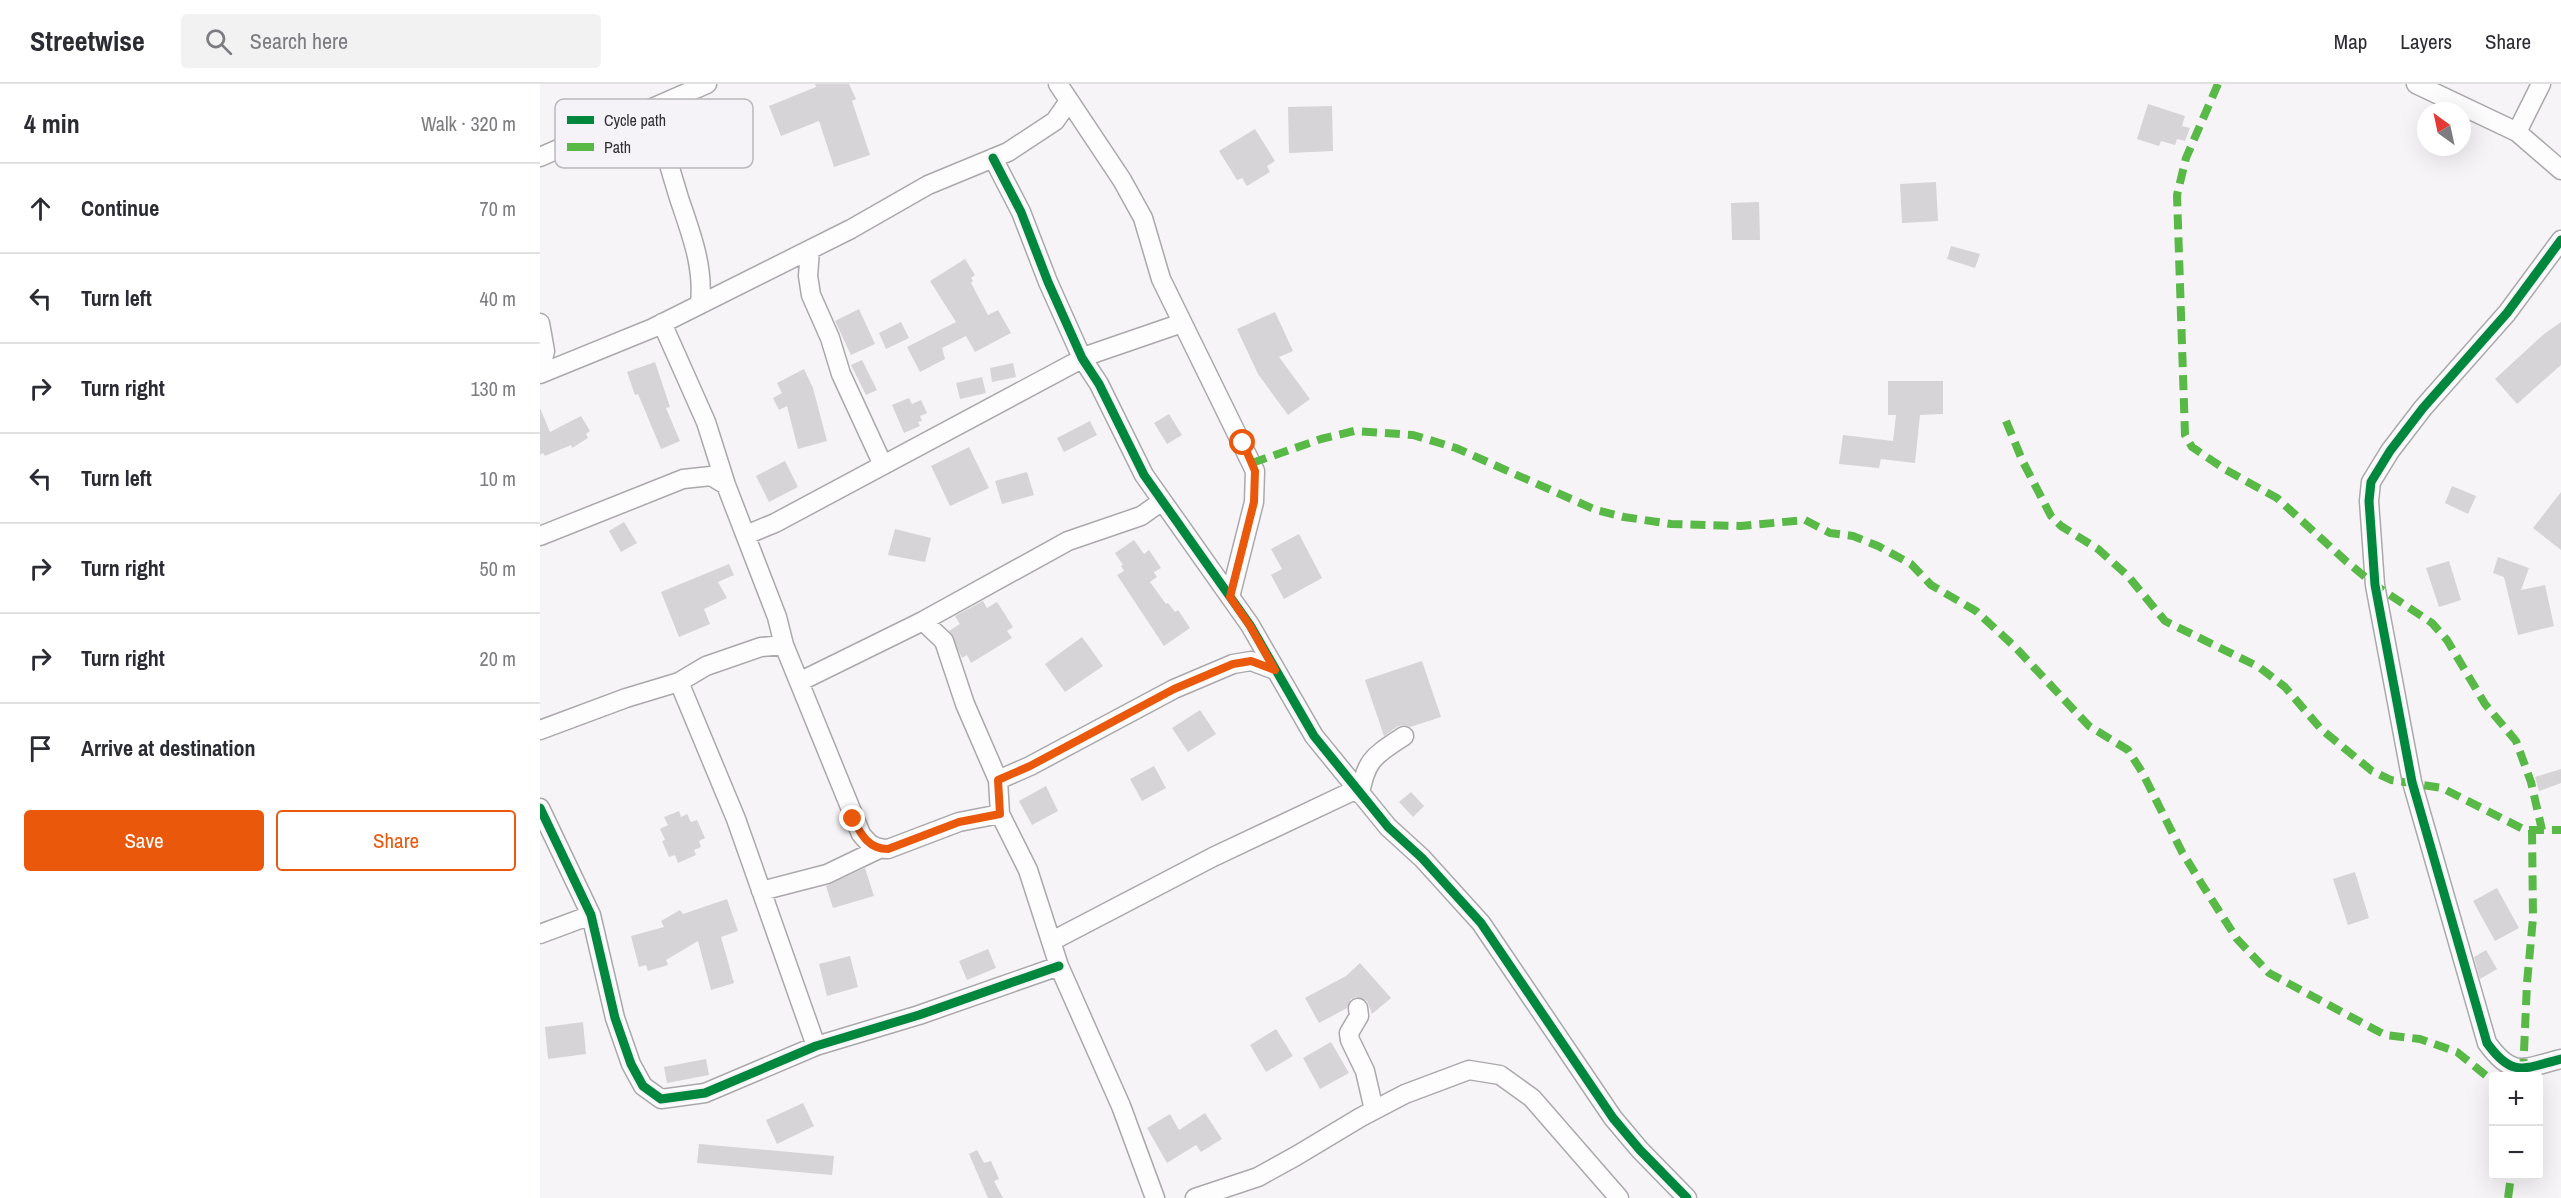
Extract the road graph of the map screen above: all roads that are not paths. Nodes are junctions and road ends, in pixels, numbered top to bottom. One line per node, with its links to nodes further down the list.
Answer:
1 (706, 84): 5 (street)
2 (1059, 84): 6 (street)
3 (2416, 84): 7 (street)
4 (2541, 84): 7 (street)
5 (673, 99)
6 (1070, 101): 10 (street); 18 (street)
7 (2517, 132): 12 (street)
8 (555, 150): 9 (street)
9 (540, 157)
10 (993, 158): 14 (street); 19 (street)
11 (669, 168): 15 (street)
12 (2561, 170)
13 (2561, 240): 46 (street)
14 (810, 250): 15 (street); 21 (street)
15 (700, 303): 17 (street)
16 (540, 323): 20 (street)
17 (662, 323): 20 (street); 22 (street)
18 (1182, 323): 19 (street); 26 (street)
19 (1082, 358): 21 (street); 23 (street)
20 (540, 372)
21 (882, 465): 24 (street)
22 (726, 485): 24 (street); 25 (street)
23 (1161, 502): 26 (street); 27 (street)
24 (746, 535): 28 (street)
25 (540, 536)
26 (1230, 597): 29 (street)
27 (923, 621): 30 (street); 34 (street)
28 (784, 645): 30 (street); 31 (street)
29 (1275, 670): 34 (street); 35 (street)
30 (801, 681): 38 (street)
31 (679, 682): 32 (street); 39 (street)
32 (540, 730)
33 (1404, 736): 35 (street)
34 (998, 780): 37 (street)
35 (1358, 792): 42 (street); 51 (street)
36 (540, 808): 40 (street)
37 (1000, 814): 38 (street); 42 (street)
38 (879, 849): 39 (street)
39 (761, 891): 45 (street)
40 (591, 915): 41 (street); 45 (street)
41 (540, 934)
42 (1052, 941): 43 (street)
43 (1059, 966): 45 (street); 48 (street)
44 (1358, 1008): 47 (street)
45 (816, 1046)
46 (2561, 1059)
47 (1374, 1110): 49 (street); 50 (street)
48 (1155, 1198)
49 (1195, 1198)
50 (1619, 1198)
51 (1687, 1198)

